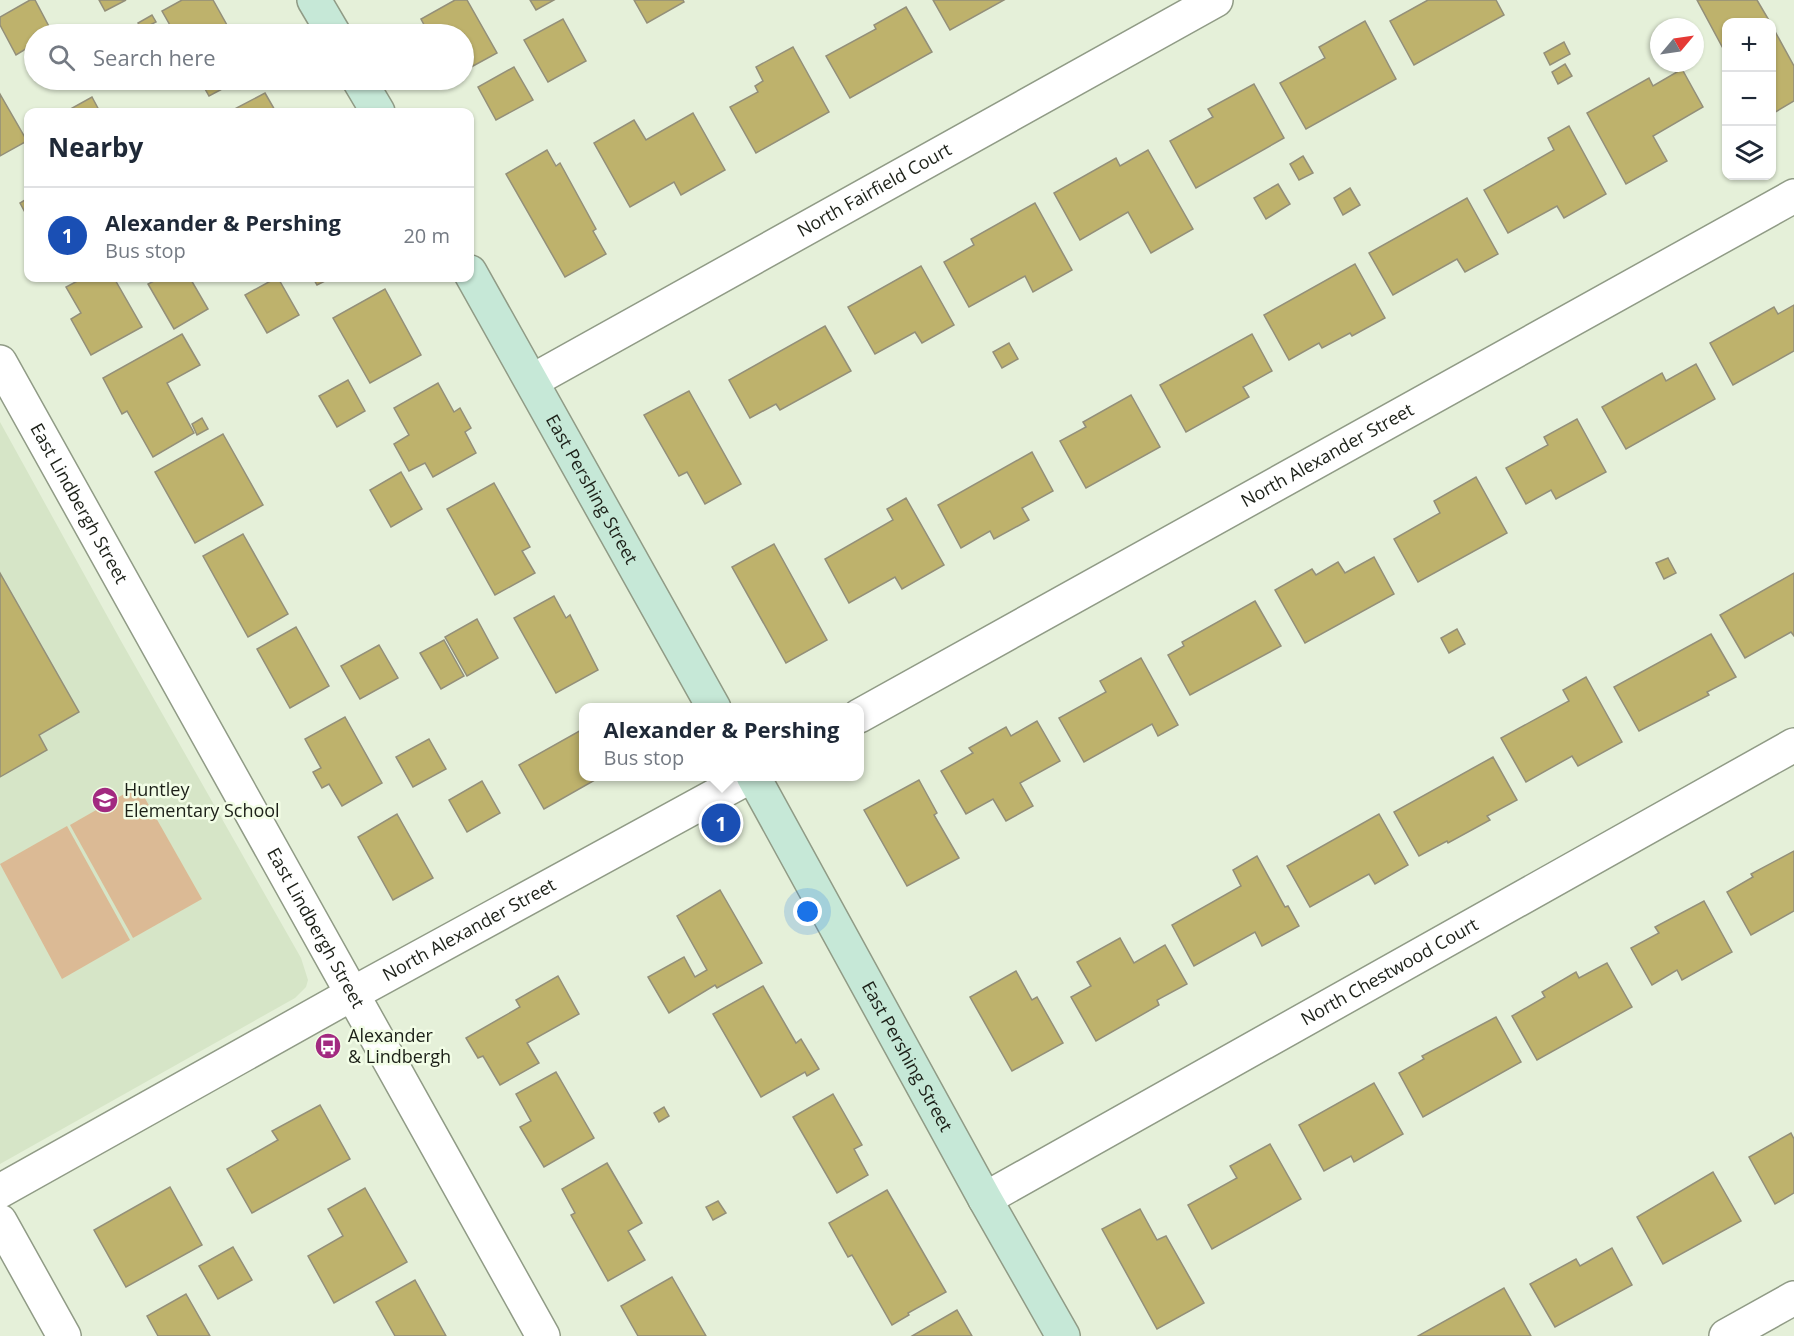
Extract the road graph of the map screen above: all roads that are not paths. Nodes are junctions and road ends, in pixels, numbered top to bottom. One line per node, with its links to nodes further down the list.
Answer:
1 (314, 0): 3 (street)
2 (1216, 0): 9 (street, North Fairfield Court)
3 (328, 24)
4 (365, 90): 5 (street)
5 (376, 108)
6 (1794, 196): 11 (street, North Alexander Street)
7 (474, 279): 9 (street, East Pershing Street)
8 (0, 362): 15 (street, East Lindbergh Street)
9 (532, 381): 10 (street, East Pershing Street)
10 (711, 703)
11 (864, 713)
12 (1794, 745): 17 (street, North Chestwood Court)
13 (745, 781): 15 (street, North Alexander Street)
14 (754, 781): 17 (street, East Pershing Street)
15 (352, 994): 16 (street, North Alexander Street); 21 (street, East Lindbergh Street)
16 (0, 1191)
17 (985, 1199): 22 (street, East Pershing Street)
18 (0, 1221): 20 (street)
19 (1794, 1298): 23 (street)
20 (64, 1336)
21 (543, 1336)
22 (1063, 1336)
23 (1726, 1336)

